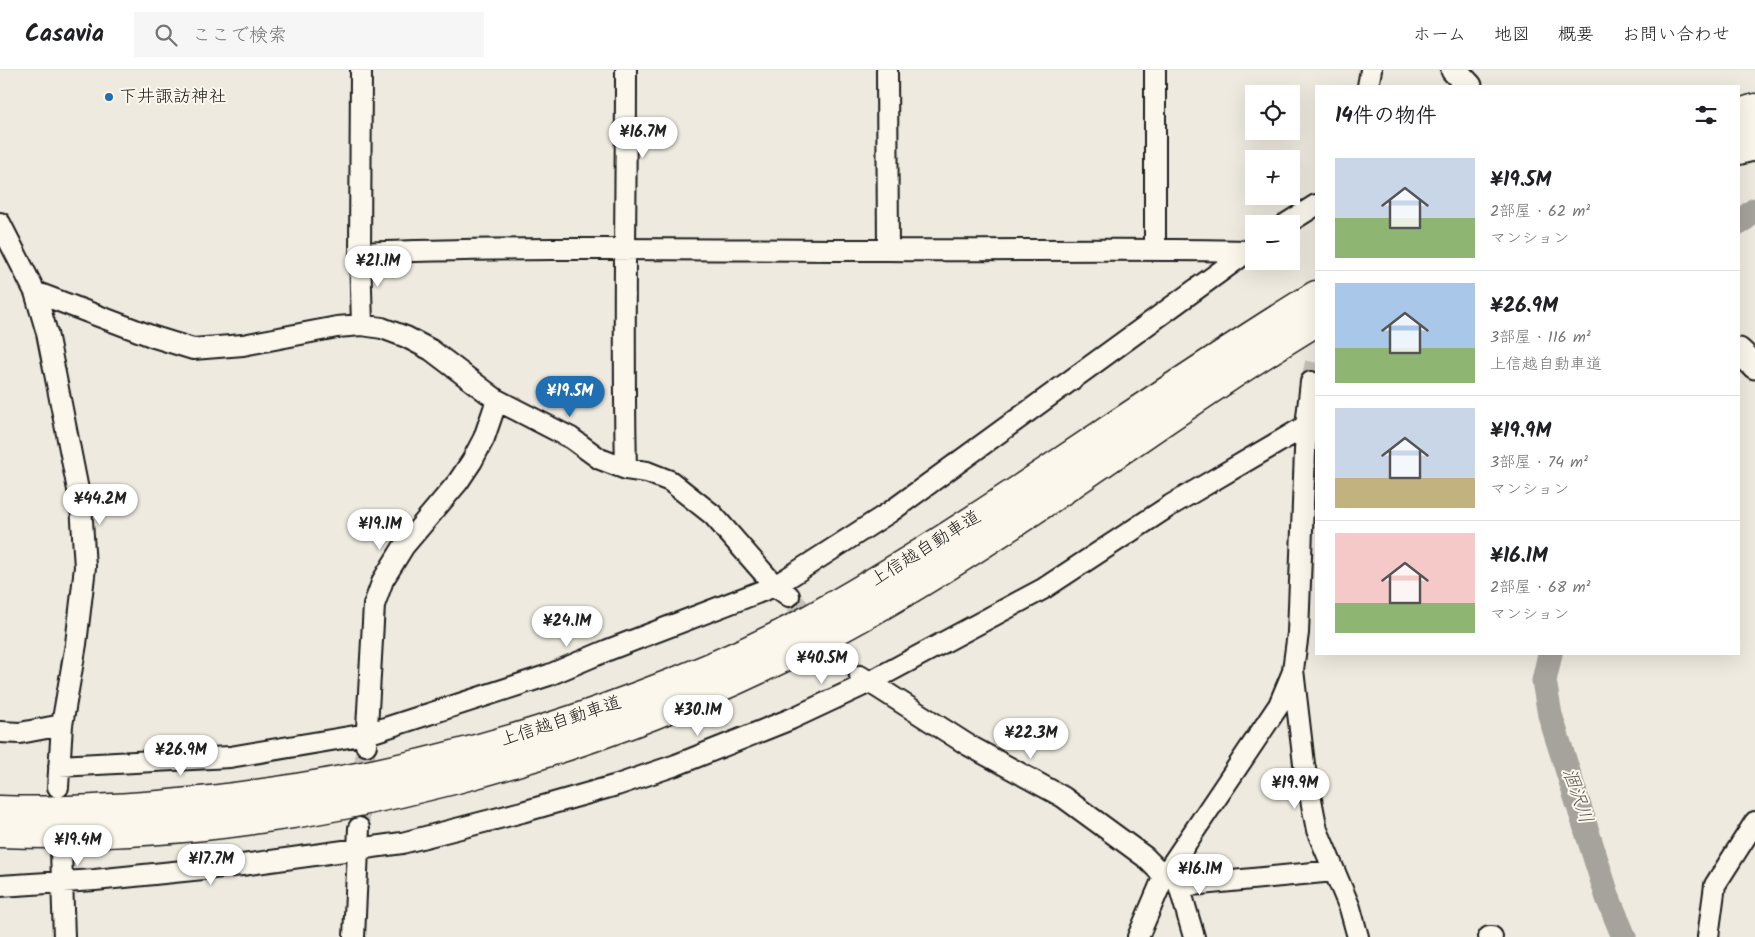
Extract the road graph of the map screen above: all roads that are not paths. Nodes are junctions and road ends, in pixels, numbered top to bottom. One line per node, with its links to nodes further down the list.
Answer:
1 (361, 70): 22 (street)
2 (626, 70): 18 (street)
3 (887, 70): 21 (street)
4 (1155, 70): 19 (street)
5 (1371, 70): 7 (street)
6 (1454, 70): 8 (main road)
7 (1368, 85)
8 (1469, 85)
9 (1755, 108): 10 (highway)
10 (1740, 113)
11 (1755, 132): 12 (highway)
12 (1740, 136)
13 (1755, 150): 14 (street)
14 (1740, 154)
15 (1315, 206): 16 (street)
16 (1300, 215)
17 (0, 222): 24 (street)
18 (626, 248): 21 (street); 22 (street); 33 (street)
19 (1155, 248): 20 (street); 21 (street)
20 (1245, 249)
21 (888, 250)
22 (360, 253): 27 (street)
23 (1245, 254): 34 (street)
24 (35, 292): 27 (street); 37 (street)
25 (1315, 296): 42 (highway, 上信越自動車道)
26 (1315, 323): 45 (highway, 上信越自動車道)
27 (362, 325): 31 (street)
28 (1740, 352): 29 (main road)
29 (1755, 366)
30 (1311, 382): 32 (street)
31 (497, 400): 33 (street); 39 (street)
32 (1311, 423): 35 (street); 36 (street)
33 (626, 469): 34 (street)
34 (782, 591): 39 (street)
35 (1294, 670): 48 (street); 49 (street)
36 (862, 678): 46 (street); 49 (street)
37 (62, 725): 38 (street); 40 (street)
38 (0, 732)
39 (366, 740): 40 (street)
40 (59, 766): 41 (street)
41 (58, 787)
42 (0, 810)
43 (1755, 822): 57 (street)
44 (359, 828): 46 (street)
45 (0, 833)
46 (357, 850): 50 (street); 53 (street)
47 (60, 851): 50 (street)
48 (1334, 871): 49 (street); 56 (street)
49 (1172, 876): 54 (street); 55 (street)
50 (61, 882): 51 (street); 52 (street)
51 (0, 886)
52 (64, 937)
53 (354, 937)
54 (1138, 937)
55 (1194, 937)
56 (1358, 937)
57 (1708, 937)

